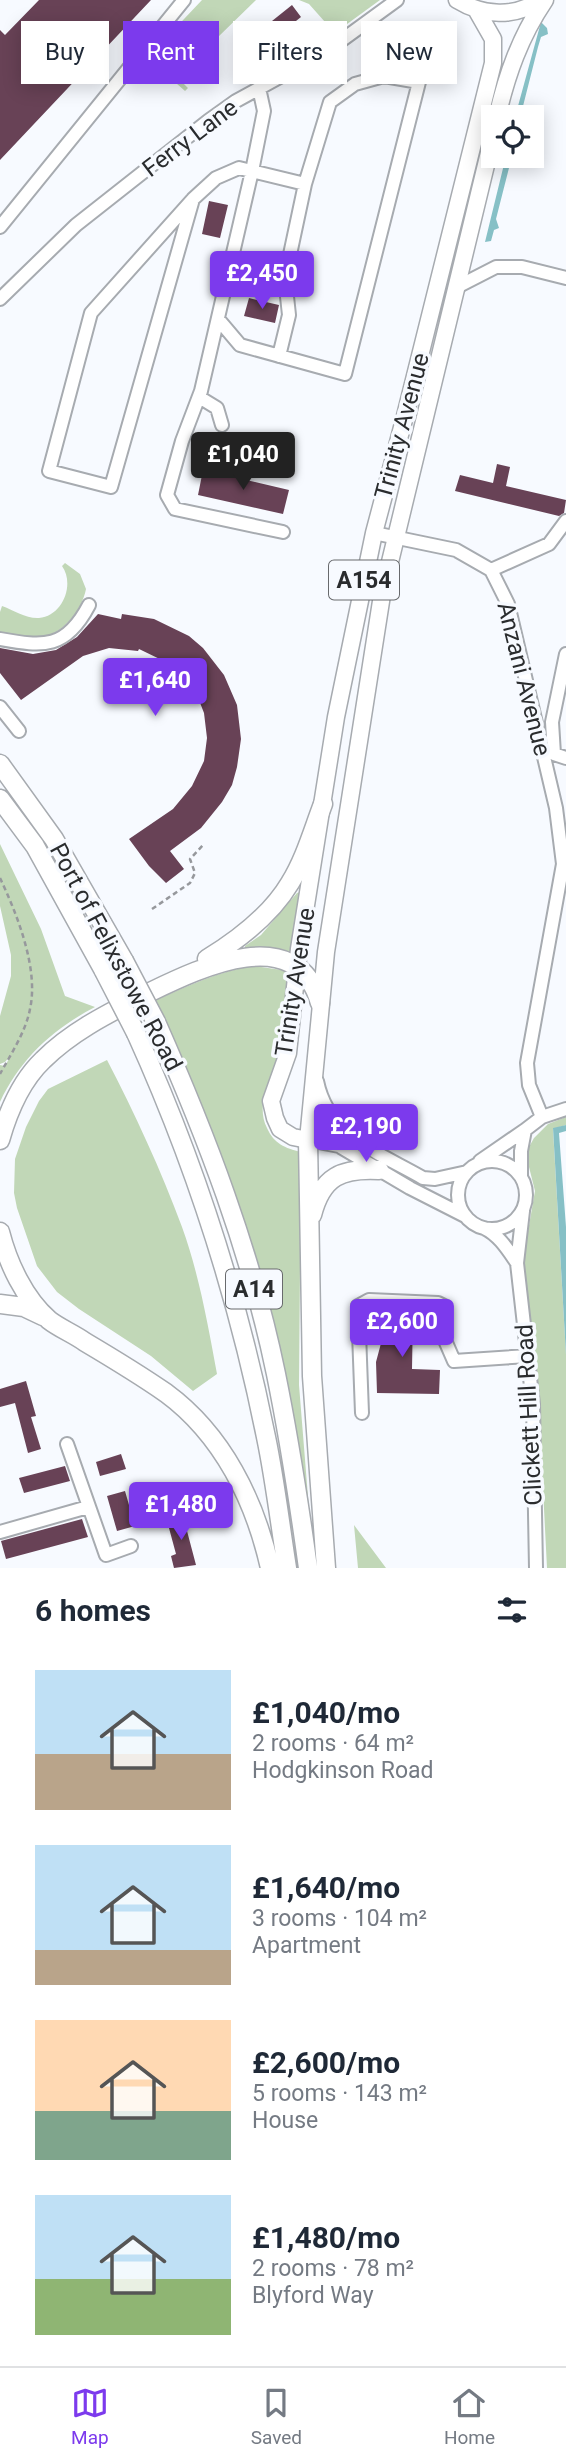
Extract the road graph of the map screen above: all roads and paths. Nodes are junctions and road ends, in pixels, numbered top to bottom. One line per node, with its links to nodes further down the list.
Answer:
1 (184, 0): 14 (street)
2 (397, 0): 6 (street, Ferry Lane)
3 (457, 0): 5 (main road)
4 (543, 0): 5 (main road); 9 (main road)
5 (477, 11): 24 (main road, Trinity Avenue / A154)
6 (347, 38)
7 (267, 84): 8 (street, Ferry Lane)
8 (259, 88): 11 (street); 17 (street, Ferry Lane)
9 (500, 105)
10 (485, 168): 16 (main road, Trinity Avenue / A154)
11 (252, 171): 12 (street); 13 (street); 18 (street)
12 (304, 184): 19 (street); 19 (street)
13 (193, 199): 13 (street)
14 (0, 227)
15 (566, 278): 16 (street)
16 (457, 287): 25 (main road, Trinity Avenue / A154)
17 (0, 299)
18 (218, 319): 19 (street); 20 (street)
19 (279, 356)
20 (199, 397): 21 (street); 23 (street)
21 (222, 425)
22 (566, 521): 26 (street)
23 (283, 532)
24 (374, 533): 25 (street, Anzani Avenue); 35 (main road, Trinity Avenue / A154)
25 (396, 538): 26 (street, Anzani Avenue); 41 (main road, Trinity Avenue / A154)
26 (491, 570): 45 (street, Anzani Avenue)
27 (89, 605): 28 (street)
28 (0, 639)
29 (566, 654): 32 (street)
30 (0, 707): 31 (street)
31 (19, 731)
32 (566, 758)
33 (0, 764): 70 (highway, Port of Felixstowe Road / A14, bridge)
34 (0, 799): 69 (highway, Port of Felixstowe Road / A14, bridge)
35 (323, 804): 39 (main road, Trinity Avenue / A154); 40 (highway)
36 (204, 844): 38 (path)
37 (0, 878): 42 (path)
38 (152, 909)
39 (299, 968): 40 (highway); 41 (highway); 48 (main road, Trinity Avenue / A154)
40 (172, 982): 47 (highway)
41 (320, 1003): 43 (main road, Trinity Avenue / A154)
42 (0, 1074)
43 (315, 1074): 48 (main road, Trinity Avenue / A154); 49 (street)
44 (566, 1109): 45 (street)
45 (542, 1117): 46 (street)
46 (525, 1130): 49 (street); 51 (street)
47 (0, 1140)
48 (307, 1140): 50 (street); 54 (highway)
49 (470, 1168): 51 (street); 53 (street)
50 (379, 1170): 53 (street); 54 (highway)
51 (522, 1179): 52 (street)
52 (523, 1207): 55 (street); 58 (street, Clickett Hill Road)
53 (465, 1216): 55 (street)
54 (310, 1222): 71 (highway)
55 (477, 1225): 58 (street)
56 (0, 1232): 61 (highway)
57 (0, 1239): 59 (highway)
58 (517, 1263): 62 (street, Clickett Hill Road)
59 (0, 1265)
60 (0, 1304): 61 (highway)
61 (49, 1320): 68 (highway)
62 (528, 1356): 63 (street); 72 (street, Clickett Hill Road)
63 (362, 1413)
64 (66, 1444): 65 (street)
65 (88, 1507): 66 (street); 67 (street)
66 (0, 1532)
67 (131, 1546)
68 (270, 1568)
69 (287, 1568)
70 (307, 1568)
71 (326, 1568)
72 (536, 1568)

